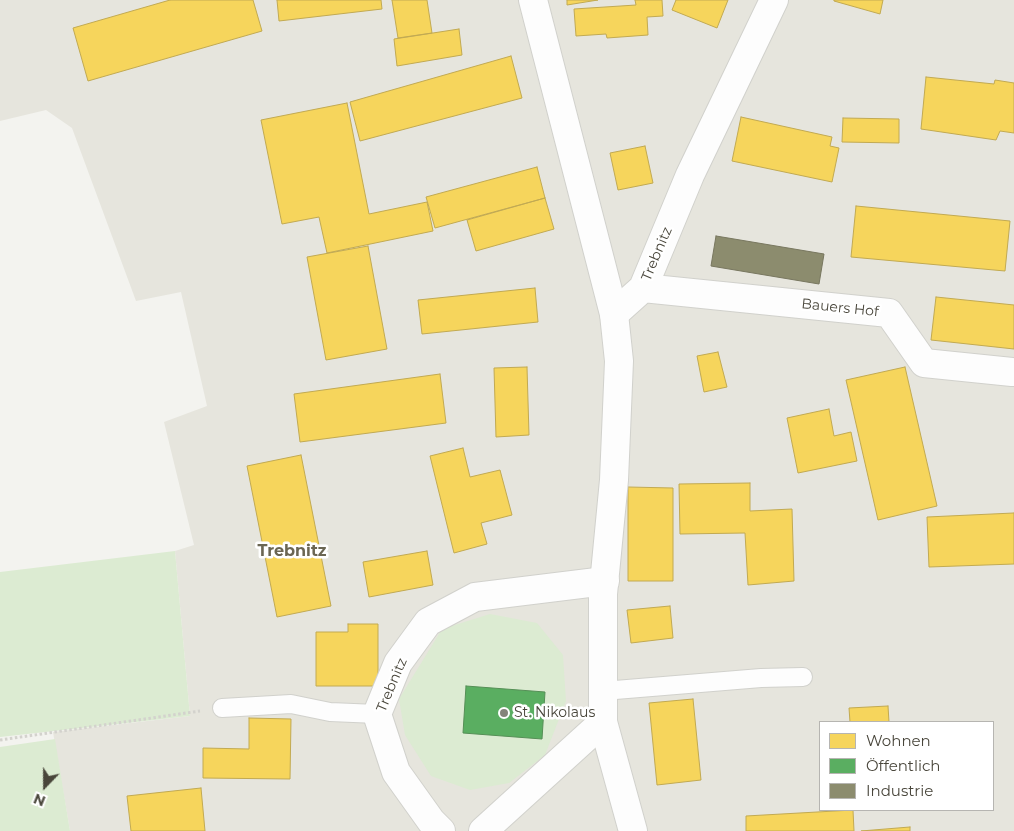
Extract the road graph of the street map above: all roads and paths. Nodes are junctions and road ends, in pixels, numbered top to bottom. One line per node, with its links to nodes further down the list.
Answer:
1 (533, 0): 4 (street)
2 (774, 0): 3 (street, Trebnitz)
3 (643, 288): 4 (street, Trebnitz); 5 (street, Bauers Hof)
4 (614, 314): 6 (street)
5 (1012, 372)
6 (605, 581): 8 (street); 10 (street, Trebnitz)
7 (803, 677): 8 (lane)
8 (603, 691): 11 (street)
9 (222, 708): 10 (lane); 12 (path)
10 (377, 714): 13 (street, Trebnitz)
11 (603, 722): 14 (street); 15 (street)
12 (0, 740)
13 (441, 831)
14 (483, 831)
15 (633, 831)

